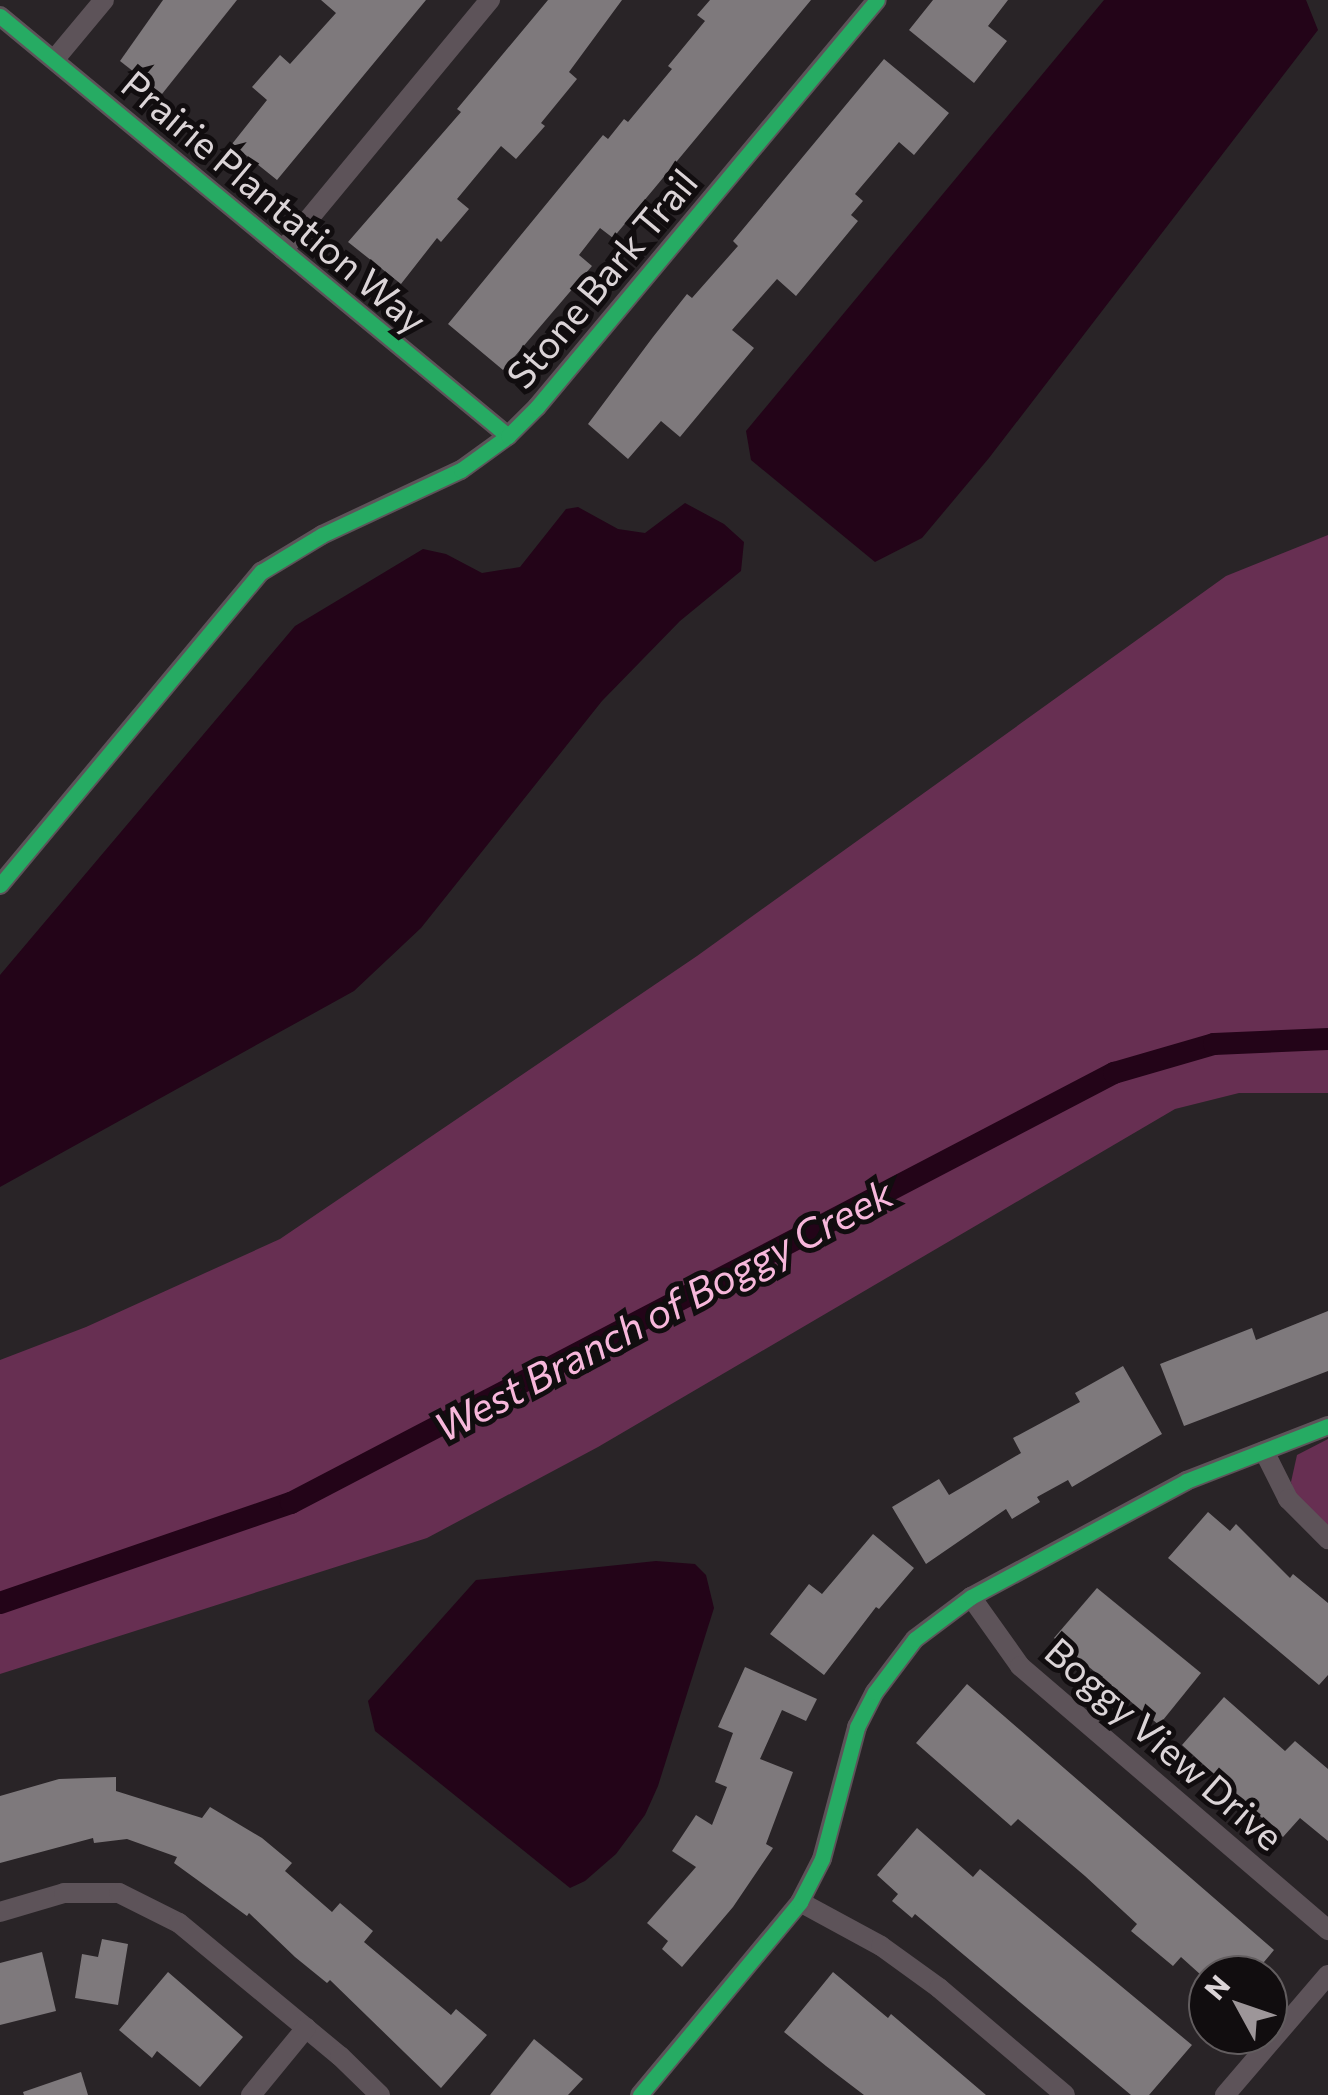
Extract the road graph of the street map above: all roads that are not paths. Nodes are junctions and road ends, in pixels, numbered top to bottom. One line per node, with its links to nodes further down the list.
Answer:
1 (104, 0): 5 (street)
2 (490, 0): 6 (street)
3 (877, 0): 7 (street, Stone Bark Trail)
4 (0, 16): 5 (street, Prairie Plantation Way)
5 (54, 60): 6 (street, Prairie Plantation Way)
6 (283, 250): 7 (street, Prairie Plantation Way)
7 (508, 436): 8 (street, Stone Bark Trail)
8 (0, 885)
9 (1328, 1426): 10 (street)
10 (1264, 1451): 11 (street); 12 (street)
11 (1328, 1539)
12 (971, 1597): 13 (street); 15 (street, Boggy View Drive)
13 (800, 1902): 20 (street); 21 (street)
14 (0, 1912): 17 (street)
15 (1328, 1930)
16 (1328, 1975): 22 (street)
17 (306, 2028): 18 (street); 19 (street)
18 (251, 2095)
19 (380, 2095)
20 (640, 2095)
21 (1065, 2095)
22 (1225, 2095)

